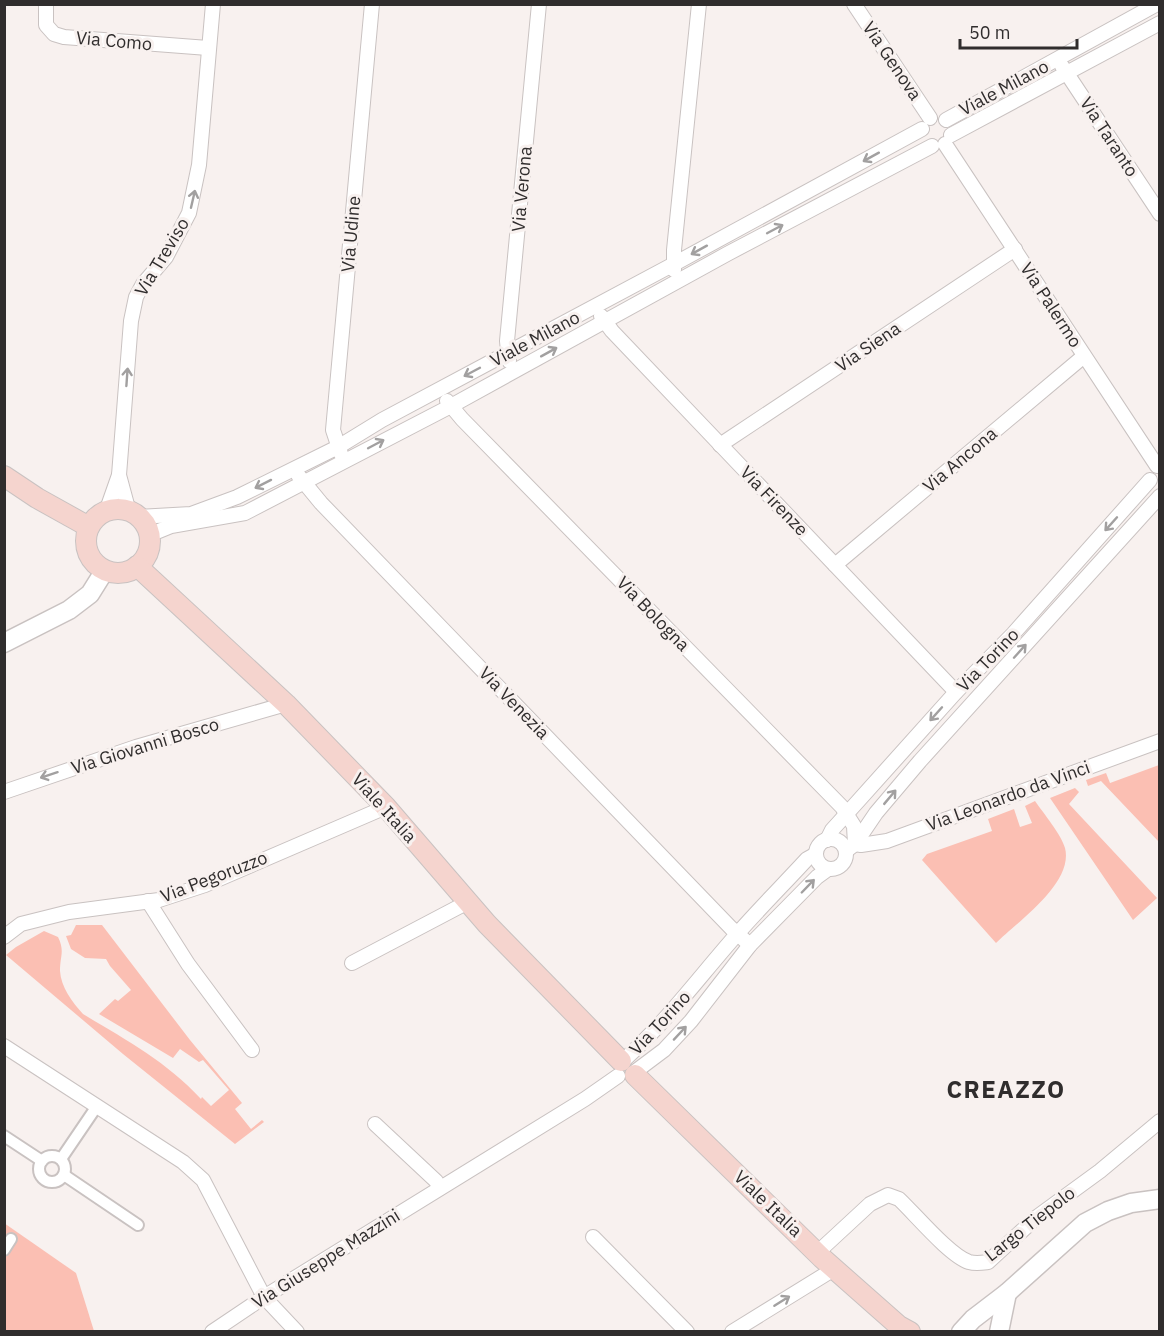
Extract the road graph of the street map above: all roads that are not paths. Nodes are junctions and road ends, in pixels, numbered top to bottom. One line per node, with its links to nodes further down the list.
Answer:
1 (46, 4): 9 (street, Via Como)
2 (213, 4): 9 (street, Via Treviso)
3 (372, 4): 27 (street, Via Udine)
4 (539, 4): 21 (street, Via Verona)
5 (699, 4): 17 (street)
6 (855, 4): 13 (street, Via Genova)
7 (1157, 4): 10 (street, Viale Milano)
8 (1160, 23): 11 (street, Viale Milano)
9 (208, 48): 31 (street, Via Treviso, one-way to 9)
10 (1058, 60): 11 (street, Via Taranto); 12 (street, Viale Milano)
11 (1067, 73): 14 (street, Viale Milano); 15 (street, Via Taranto)
12 (946, 120): 13 (street); 14 (street)
13 (926, 124): 14 (street); 17 (street, Viale Milano, one-way to 17)
14 (943, 142): 16 (street, Via Palermo); 18 (street, Viale Milano, one-way to 14)
15 (1160, 214)
16 (1015, 249): 22 (street, Via Palermo); 26 (street, Via Siena)
17 (674, 264): 18 (street); 19 (street, Viale Milano)
18 (675, 284): 20 (street, Viale Milano)
19 (595, 307): 20 (street, Via Firenze); 21 (street, Viale Milano)
20 (605, 322): 23 (street, Viale Milano, one-way to 20); 26 (street, Via Firenze)
21 (508, 353): 23 (street, Via Verona); 24 (street, Viale Milano, one-way to 24)
22 (1084, 356): 29 (street, Via Palermo); 40 (street, Via Ancona)
23 (510, 374): 25 (street, Viale Milano)
24 (439, 390): 25 (street, Via Bologna); 27 (street, Viale Milano)
25 (451, 406): 28 (street, Viale Milano, one-way to 25); 49 (street, Via Bologna)
26 (720, 445): 40 (street, Via Firenze)
27 (338, 447): 28 (street, Via Udine); 30 (street, Viale Milano)
28 (344, 461): 34 (street, Viale Milano)
29 (1158, 465): 33 (street, Via Torino)
30 (294, 469): 34 (street, Via Venezia); 37 (street, Viale Milano, one-way to 37)
31 (119, 475): 36 (street, Via Treviso); 37 (street, Via Treviso)
32 (4, 476): 38 (main road)
33 (1150, 480): 35 (street); 44 (street, Via Torino, one-way to 44)
34 (303, 482): 39 (street, Viale Milano); 56 (street, Via Venezia)
35 (1160, 494): 51 (street, Via Torino, one-way to 35)
36 (106, 512): 37 (main road); 38 (main road)
37 (134, 514): 39 (main road)
38 (89, 527): 42 (main road)
39 (149, 535): 41 (main road)
40 (835, 565): 44 (street, Via Firenze)
41 (137, 566): 42 (main road); 45 (main road, Viale Italia)
42 (105, 570): 43 (street)
43 (4, 643)
44 (956, 692): 49 (street, Via Torino, one-way to 49)
45 (286, 704): 47 (street, Via Giovanni Bosco, one-way to 47); 48 (main road, Viale Italia)
46 (1160, 741): 51 (street, Via Leonardo da Vinci)
47 (4, 792)
48 (386, 807): 54 (street, Via Pegoruzzo); 55 (main road, Viale Italia)
49 (847, 813): 50 (street, Via Torino); 51 (street, Via Bologna)
50 (827, 840): 51 (street); 52 (street, Via Torino)
51 (851, 847): 53 (street, Via Torino)
52 (816, 854): 53 (street); 56 (street, Via Torino)
53 (828, 869): 58 (street, Via Torino, one-way to 53)
54 (148, 901): 57 (street, Via Pegoruzzo); 61 (street)
55 (468, 902): 59 (street); 62 (main road, Viale Italia)
56 (737, 934): 58 (street, Via Venezia); 62 (street, Via Torino)
57 (4, 938)
58 (750, 945): 62 (street, Via Torino, one-way to 58)
59 (352, 963)
60 (4, 1046): 63 (street)
61 (252, 1050)
62 (627, 1069): 70 (street, Via Giuseppe Mazzini); 76 (main road, Viale Italia)
63 (97, 1106): 67 (street); 79 (street)
64 (1160, 1121): 76 (street, Largo Tiepolo)
65 (375, 1124): 70 (street)
66 (4, 1136): 68 (street)
67 (62, 1159): 68 (street); 69 (street)
68 (42, 1161): 69 (street)
69 (64, 1175): 72 (street)
70 (440, 1188): 79 (street, Via Giuseppe Mazzini)
71 (1160, 1199): 78 (street)
72 (138, 1225)
73 (593, 1237): 83 (street)
74 (11, 1239): 75 (street)
75 (4, 1250)
76 (817, 1252): 77 (main road, Viale Italia)
77 (834, 1269): 80 (main road, Viale Italia); 84 (street, one-way to 77)
78 (1007, 1293): 85 (street); 86 (street)
79 (264, 1297): 81 (street, Via Giuseppe Mazzini); 82 (street)
80 (907, 1331)
81 (212, 1332)
82 (297, 1332)
83 (687, 1332)
84 (732, 1332)
85 (961, 1332)
86 (999, 1332)

